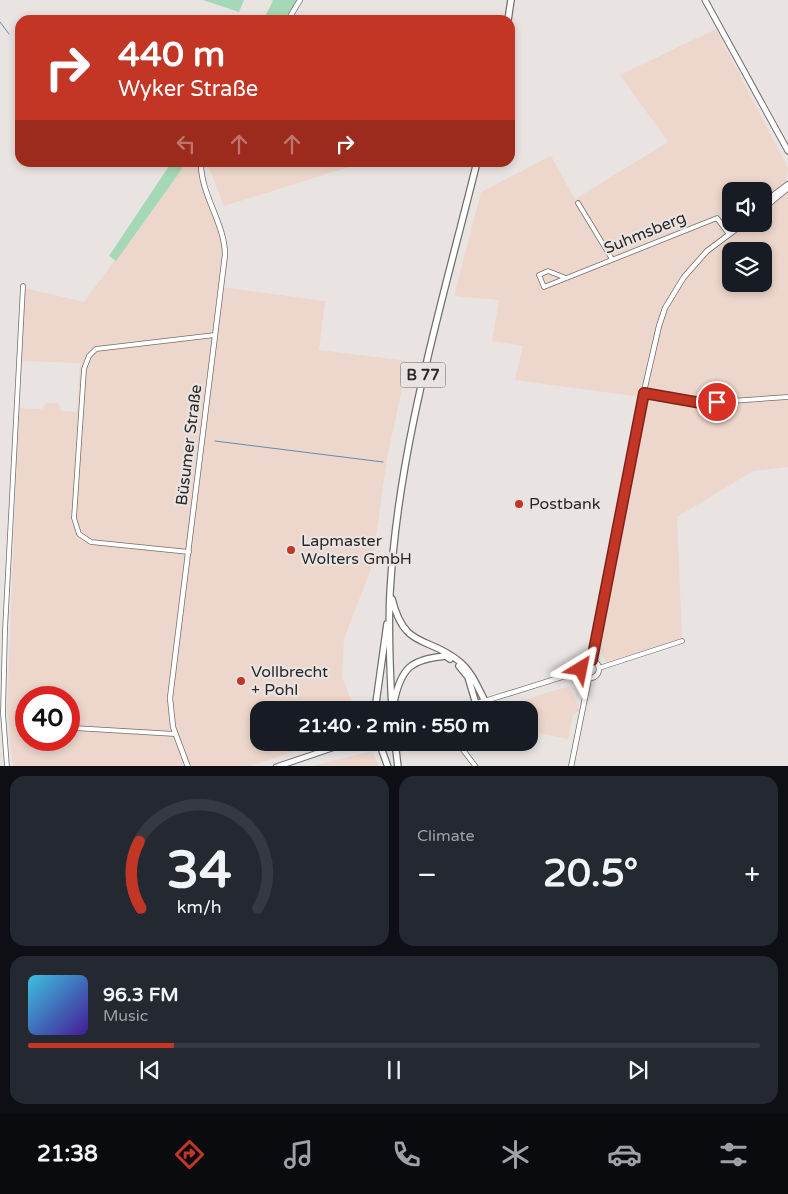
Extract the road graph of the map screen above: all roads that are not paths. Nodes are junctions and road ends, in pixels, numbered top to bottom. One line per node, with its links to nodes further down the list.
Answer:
1 (300, 0): 4 (street)
2 (511, 0): 5 (main road)
3 (705, 0): 6 (main road)
4 (291, 15)
5 (509, 15)
6 (788, 151)
7 (201, 167): 18 (street, Büsumer Straße)
8 (476, 167): 22 (main road, B 77)
9 (788, 184): 11 (street)
10 (788, 188): 12 (street)
11 (772, 196)
12 (772, 201)
13 (578, 203): 15 (street)
14 (728, 233): 15 (street, Suhmsberg); 19 (street)
15 (612, 259): 16 (street, Suhmsberg)
16 (566, 278): 16 (street, Suhmsberg)
17 (23, 286): 41 (street)
18 (215, 335): 21 (street, Büsumer Straße); 21 (street)
19 (644, 393): 20 (street); 25 (street)
20 (788, 397)
21 (188, 552): 36 (street, Büsumer Straße)
22 (390, 591): 23 (main road, B 77); 33 (main road)
23 (390, 602): 29 (main road); 30 (main road, B 77)
24 (682, 641): 26 (street)
25 (592, 660): 26 (street); 27 (street)
26 (599, 668): 28 (street)
27 (581, 671): 28 (street); 34 (street)
28 (589, 678): 47 (street)
29 (375, 701)
30 (392, 701)
31 (394, 701): 32 (main road)
32 (475, 701)
33 (484, 701)
34 (488, 701)
35 (80, 728): 36 (street)
36 (175, 734): 42 (street, Büsumer Straße)
37 (322, 751): 43 (main road)
38 (382, 751): 44 (main road)
39 (396, 751): 45 (main road)
40 (464, 751): 46 (street)
41 (7, 766)
42 (188, 766)
43 (276, 766)
44 (388, 766)
45 (398, 766)
46 (476, 766)
47 (571, 766)

